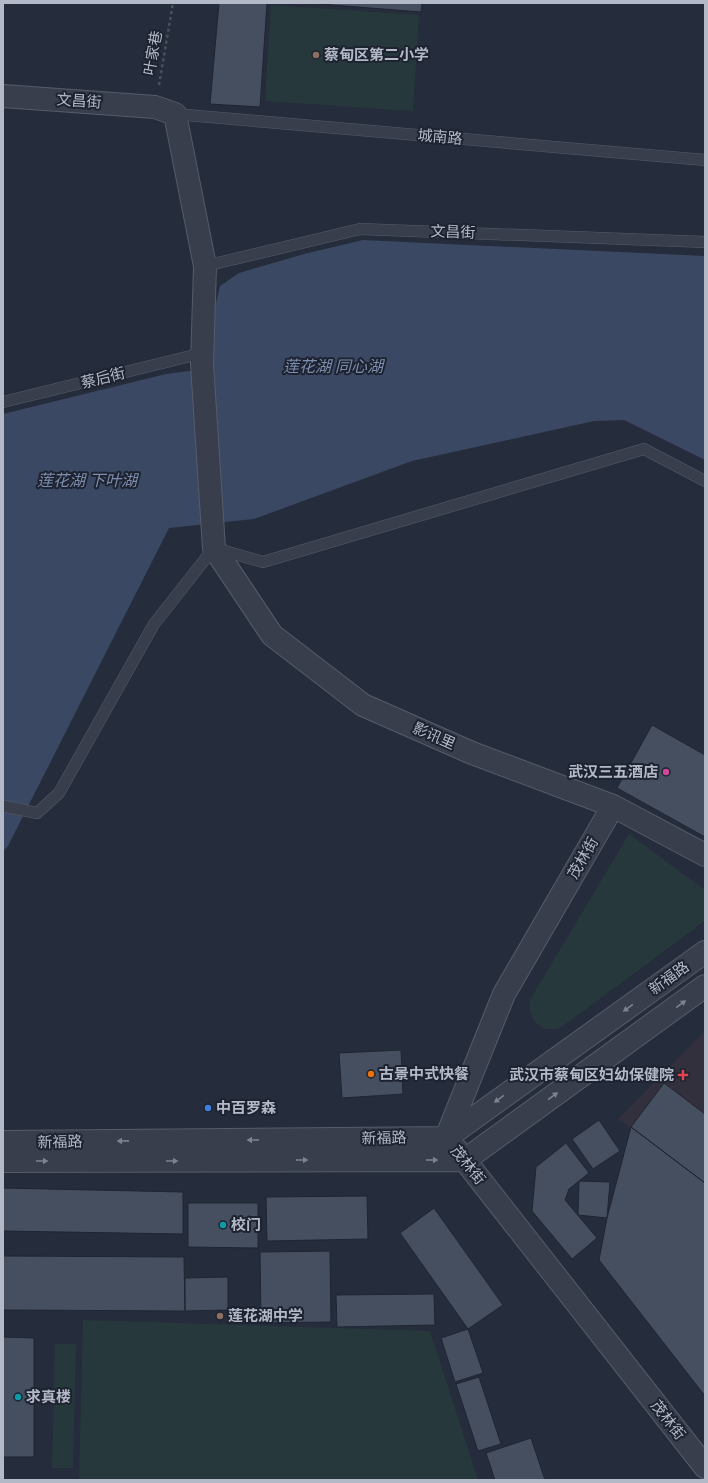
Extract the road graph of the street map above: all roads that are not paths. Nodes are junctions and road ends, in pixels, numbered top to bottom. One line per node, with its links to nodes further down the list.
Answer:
1 (3, 96): 2 (street, 文昌街)
2 (175, 114): 3 (lane, 城南路); 5 (street)
3 (705, 160)
4 (705, 242): 5 (lane, 文昌街)
5 (205, 266): 6 (street)
6 (203, 358): 7 (lane, 蔡后街); 9 (street)
7 (3, 402)
8 (705, 481): 9 (lane)
9 (214, 548): 10 (lane); 11 (street, 影讯里)
10 (3, 806)
11 (613, 806): 12 (street, 影讯里); 15 (street, 茂林街)
12 (705, 855)
13 (705, 952): 15 (street, 新福路, one-way to 15)
14 (705, 986): 17 (street, 新福路, one-way to 14)
15 (446, 1138): 16 (street, 新福路, one-way to 16); 17 (street, 茂林街)
16 (3, 1142)
17 (465, 1160): 18 (street, 新福路, one-way to 17); 19 (street, 茂林街)
18 (3, 1161)
19 (705, 1467)

